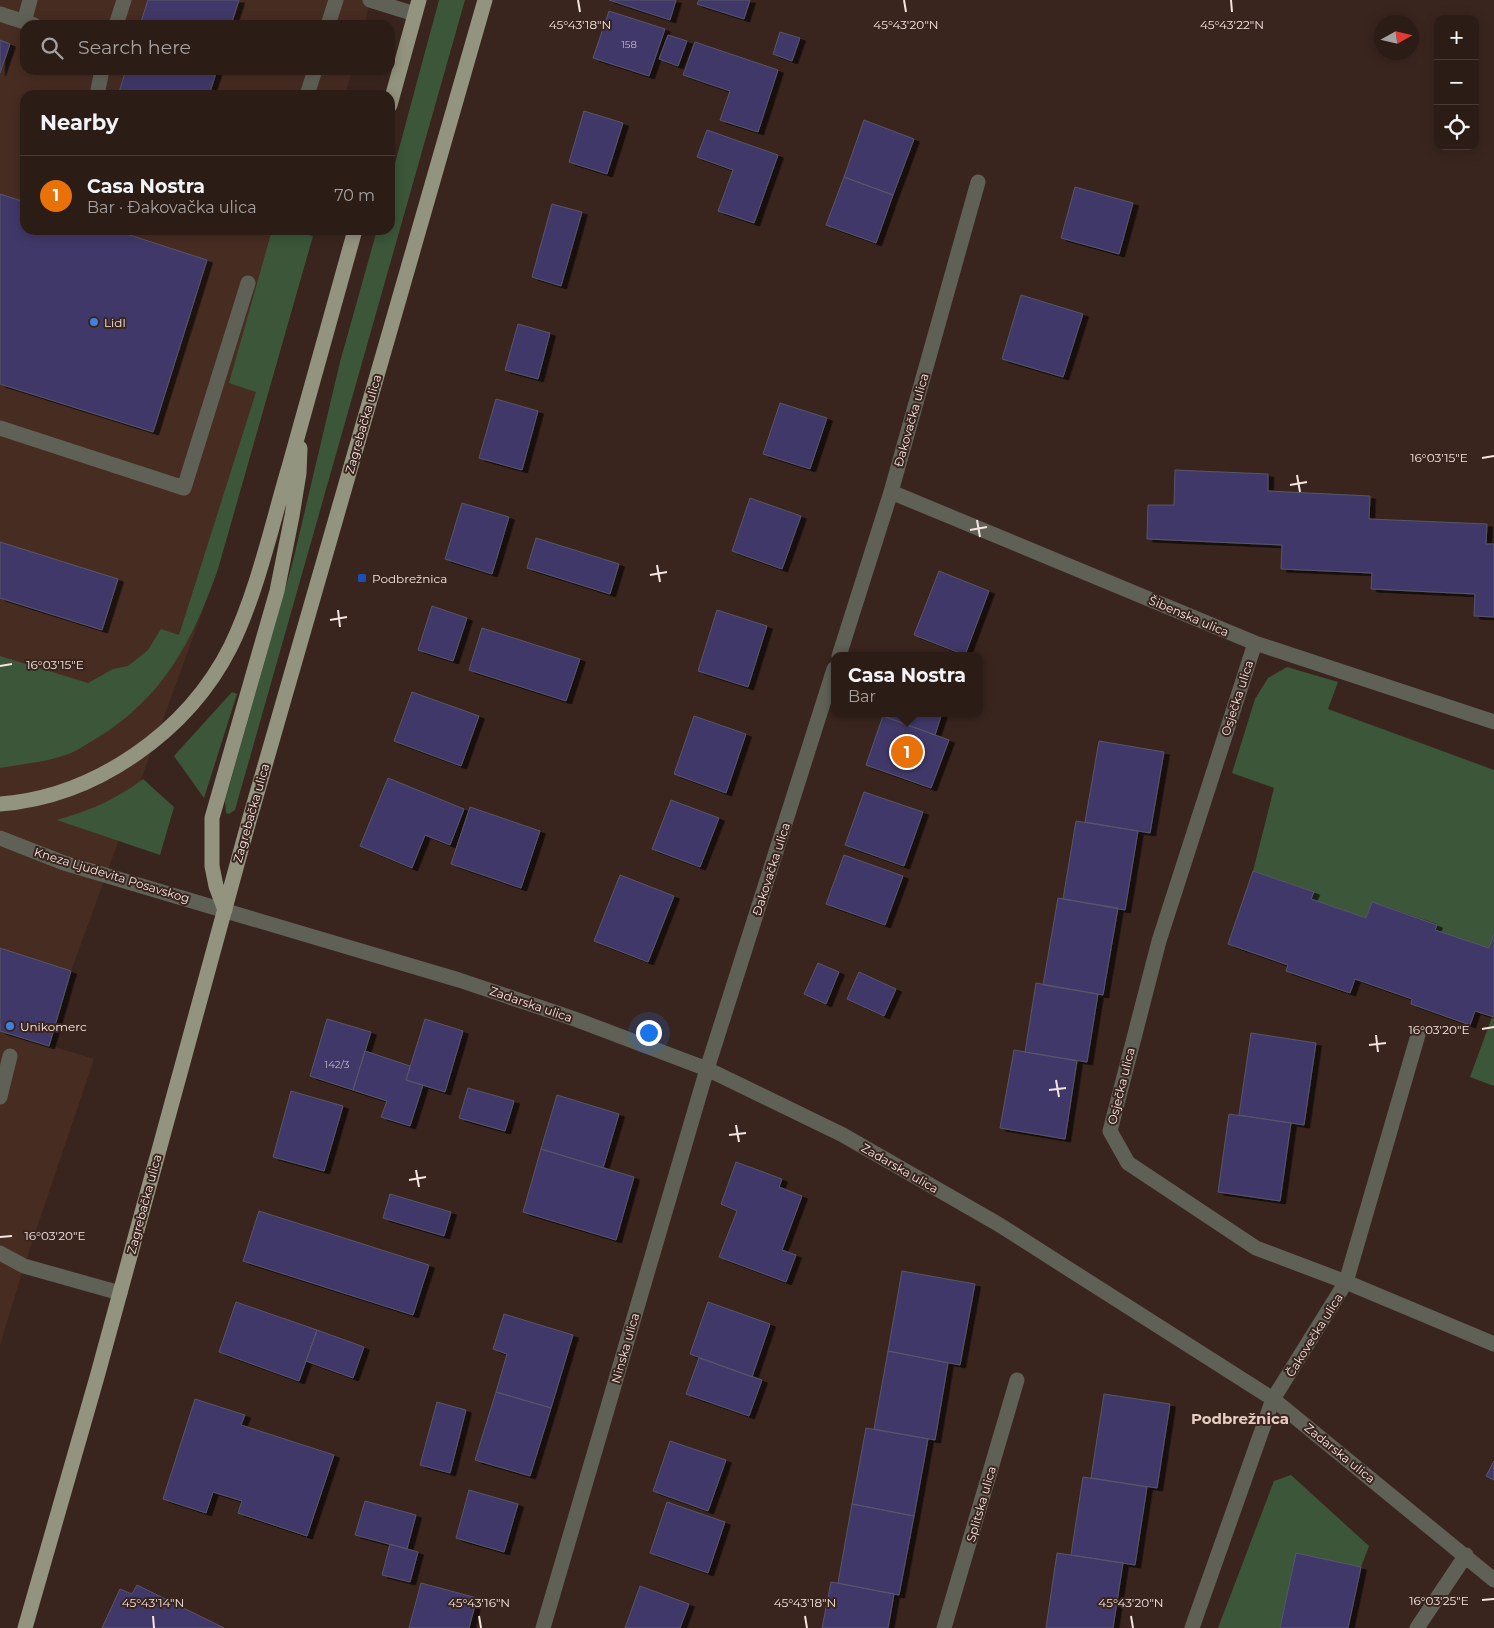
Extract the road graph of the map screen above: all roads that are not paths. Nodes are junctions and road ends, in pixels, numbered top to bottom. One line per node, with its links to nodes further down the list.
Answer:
1 (30, 0): 9 (street)
2 (124, 0): 10 (street)
3 (336, 0): 11 (street)
4 (370, 0): 6 (street)
5 (484, 0): 29 (main road, Zagrebačka ulica)
6 (417, 7): 16 (main road)
7 (0, 14): 8 (street)
8 (20, 20)
9 (29, 20)
10 (118, 20)
11 (330, 20)
12 (101, 75): 14 (street)
13 (313, 75): 15 (street)
14 (98, 90)
15 (309, 90)
16 (394, 90)
17 (978, 182): 22 (street, Đakovačka ulica)
18 (354, 235): 20 (main road)
19 (248, 283): 21 (street)
20 (301, 424): 27 (main road); 29 (main road)
21 (0, 428)
22 (891, 492): 23 (street, Šibenska ulica); 24 (street, Đakovačka ulica)
23 (1255, 643): 26 (street, Šibenska ulica); 35 (street, Osječka ulica)
24 (840, 652)
25 (831, 678): 32 (street, Đakovačka ulica)
26 (1494, 722)
27 (0, 804)
28 (0, 838): 29 (street, Kneza Ljudevita Posavskog)
29 (225, 910): 32 (street, Zadarska ulica); 36 (main road, Zagrebačka ulica)
30 (1418, 1035): 35 (street, Čakovečka ulica)
31 (10, 1056): 33 (street)
32 (707, 1069): 39 (street, Zadarska ulica); 43 (street, Ninska ulica)
33 (0, 1097)
34 (0, 1253): 36 (street)
35 (1346, 1282): 37 (street, Osječka ulica); 39 (street, Čakovečka ulica)
36 (120, 1293): 42 (main road, Zagrebačka ulica)
37 (1494, 1344)
38 (1017, 1380): 44 (street, Splitska ulica)
39 (1273, 1399): 40 (street, Zadarska ulica); 45 (street, Čakovečka ulica)
40 (1466, 1556): 41 (street, Zadarska ulica); 46 (street)
41 (1494, 1580)
42 (25, 1628)
43 (543, 1628)
44 (944, 1628)
45 (1192, 1628)
46 (1417, 1628)

